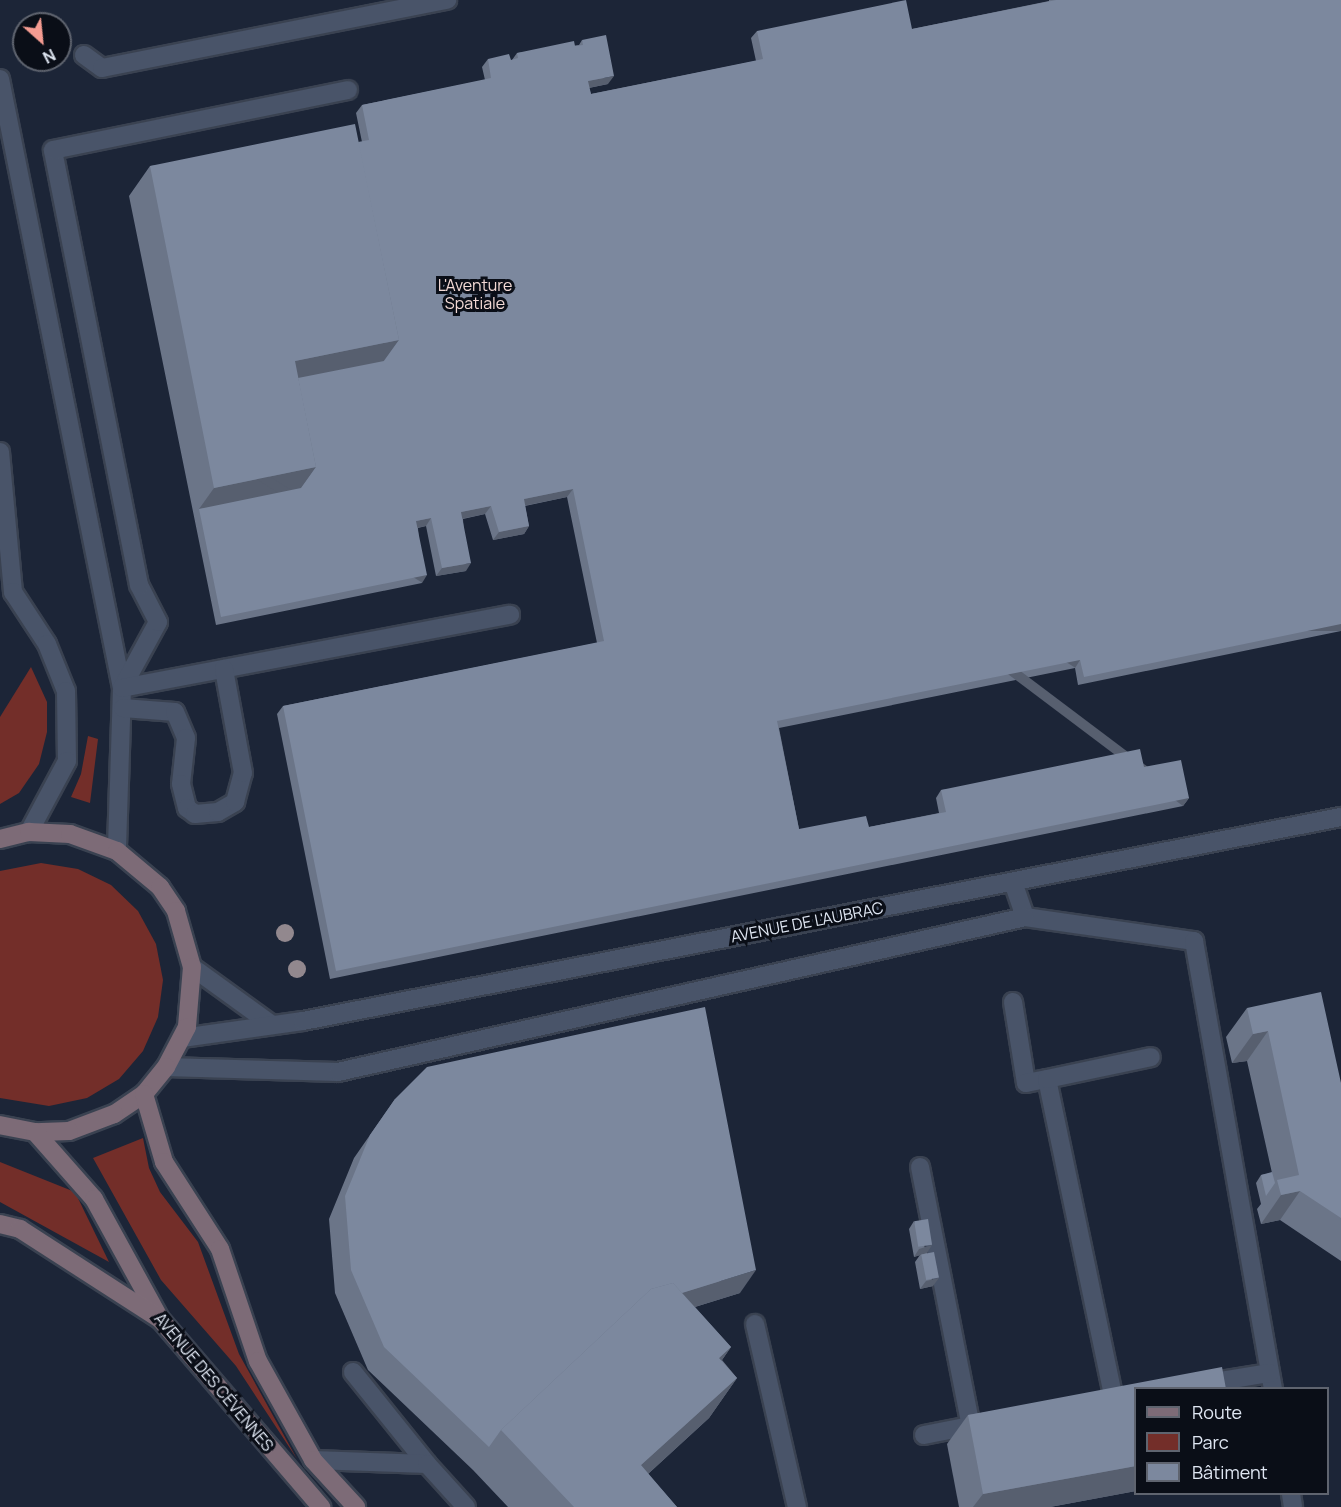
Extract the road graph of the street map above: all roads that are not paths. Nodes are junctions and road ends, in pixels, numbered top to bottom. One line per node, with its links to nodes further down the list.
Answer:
1 (447, 0): 2 (street)
2 (84, 55)
3 (0, 79): 8 (street)
4 (348, 90): 8 (street)
5 (0, 452): 11 (street)
6 (510, 615): 7 (street)
7 (224, 669): 8 (street); 9 (street)
8 (122, 688): 9 (street)
9 (123, 708): 13 (street)
10 (1341, 817): 14 (street, AVENUE DE L'AUBRAC)
11 (29, 832): 12 (street); 13 (street)
12 (0, 839)
13 (117, 851): 16 (street)
14 (1013, 882): 15 (street); 18 (street, AVENUE DE L'AUBRAC)
15 (1025, 917): 21 (street); 31 (street)
16 (192, 967): 18 (street); 19 (street)
17 (1013, 1002): 22 (street)
18 (272, 1025): 19 (street, AVENUE DE L'AUBRAC)
19 (182, 1038): 21 (street)
20 (1151, 1057): 22 (street)
21 (166, 1067): 23 (street)
22 (1047, 1079): 34 (street)
23 (144, 1094): 25 (street); 39 (street, AVENUE DES CÉVENNES)
24 (0, 1125): 25 (street)
25 (35, 1132): 28 (street, AVENUE DES CÉVENNES)
26 (920, 1167): 37 (street)
27 (0, 1224): 28 (street)
28 (160, 1319): 41 (street, AVENUE DES CÉVENNES)
29 (755, 1323): 44 (street)
30 (353, 1372): 40 (street)
31 (1271, 1381): 32 (street)
32 (1201, 1387)
33 (1134, 1396): 34 (street)
34 (1114, 1400): 35 (street)
35 (1092, 1404)
36 (1004, 1420): 37 (street)
37 (971, 1426): 38 (street)
38 (924, 1435)
39 (313, 1460): 40 (street); 42 (street, AVENUE DES CÉVENNES)
40 (427, 1464): 43 (street)
41 (321, 1507)
42 (356, 1507)
43 (466, 1507)
44 (797, 1507)

